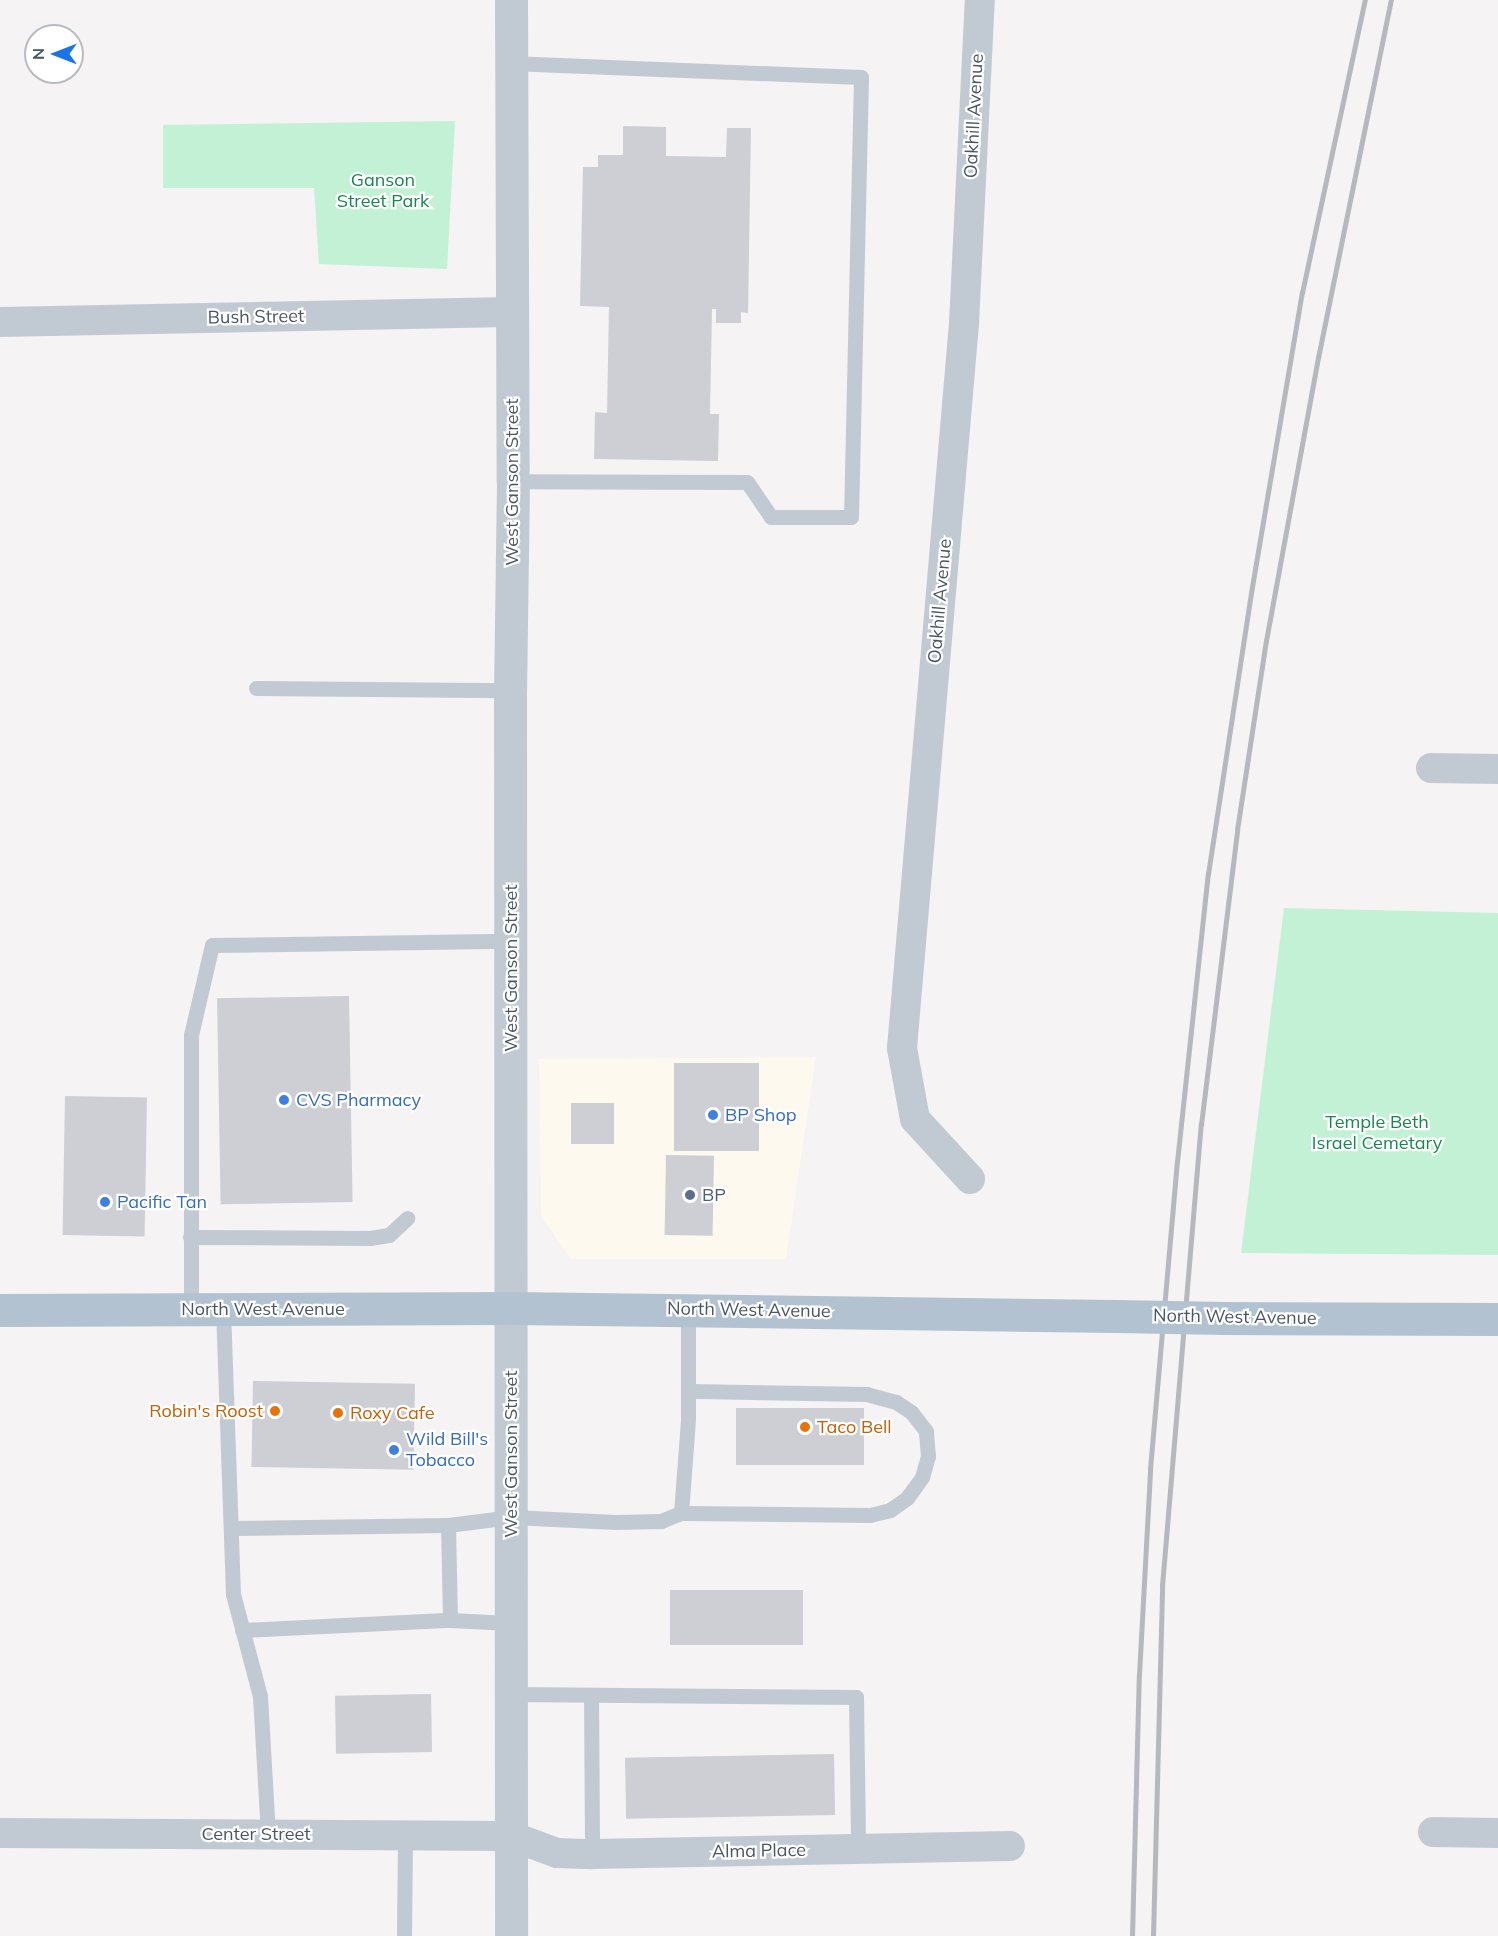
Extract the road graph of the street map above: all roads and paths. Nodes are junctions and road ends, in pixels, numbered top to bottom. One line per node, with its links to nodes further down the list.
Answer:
1 (511, 0): 3 (street, West Ganson Street)
2 (980, 0): 12 (street, Oakhill Avenue)
3 (510, 63): 4 (street, West Ganson Street); 6 (lane)
4 (512, 312): 5 (street, Bush Street); 6 (street, West Ganson Street)
5 (0, 322)
6 (513, 481): 8 (street, West Ganson Street)
7 (256, 688): 8 (lane)
8 (510, 690): 11 (street, West Ganson Street)
9 (1431, 768): 10 (street)
10 (1498, 769)
11 (510, 941): 14 (lane); 16 (street, West Ganson Street)
12 (970, 1179)
13 (407, 1218): 14 (lane)
14 (190, 1237): 17 (lane)
15 (223, 1308): 16 (main road, North West Avenue); 17 (main road, North West Avenue); 25 (lane)
16 (512, 1308): 18 (main road, North West Avenue); 23 (street, West Ganson Street)
17 (191, 1309): 19 (main road, North West Avenue)
18 (688, 1309): 20 (main road, North West Avenue, bridge); 21 (lane)
19 (0, 1310)
20 (1498, 1319)
21 (688, 1391): 22 (lane); 22 (lane)
22 (681, 1513): 23 (lane)
23 (512, 1517): 24 (lane); 27 (street, West Ganson Street)
24 (448, 1525): 25 (lane); 26 (lane)
25 (231, 1528): 28 (lane)
26 (450, 1620): 27 (lane); 28 (lane)
27 (512, 1623): 29 (street, West Ganson Street)
28 (242, 1630): 34 (lane)
29 (512, 1694): 30 (lane); 36 (street, West Ganson Street)
30 (591, 1695): 38 (lane); 39 (lane)
31 (1434, 1832): 33 (street)
32 (0, 1833): 34 (street, Center Street)
33 (1498, 1833)
34 (268, 1834): 35 (street, Center Street)
35 (405, 1835): 36 (street, Center Street); 40 (lane)
36 (512, 1836): 39 (street, Alma Place); 41 (street, West Ganson Street)
37 (1010, 1845): 38 (street, Alma Place)
38 (858, 1848): 39 (street, Alma Place)
39 (592, 1854)
40 (404, 1936)
41 (511, 1936)

